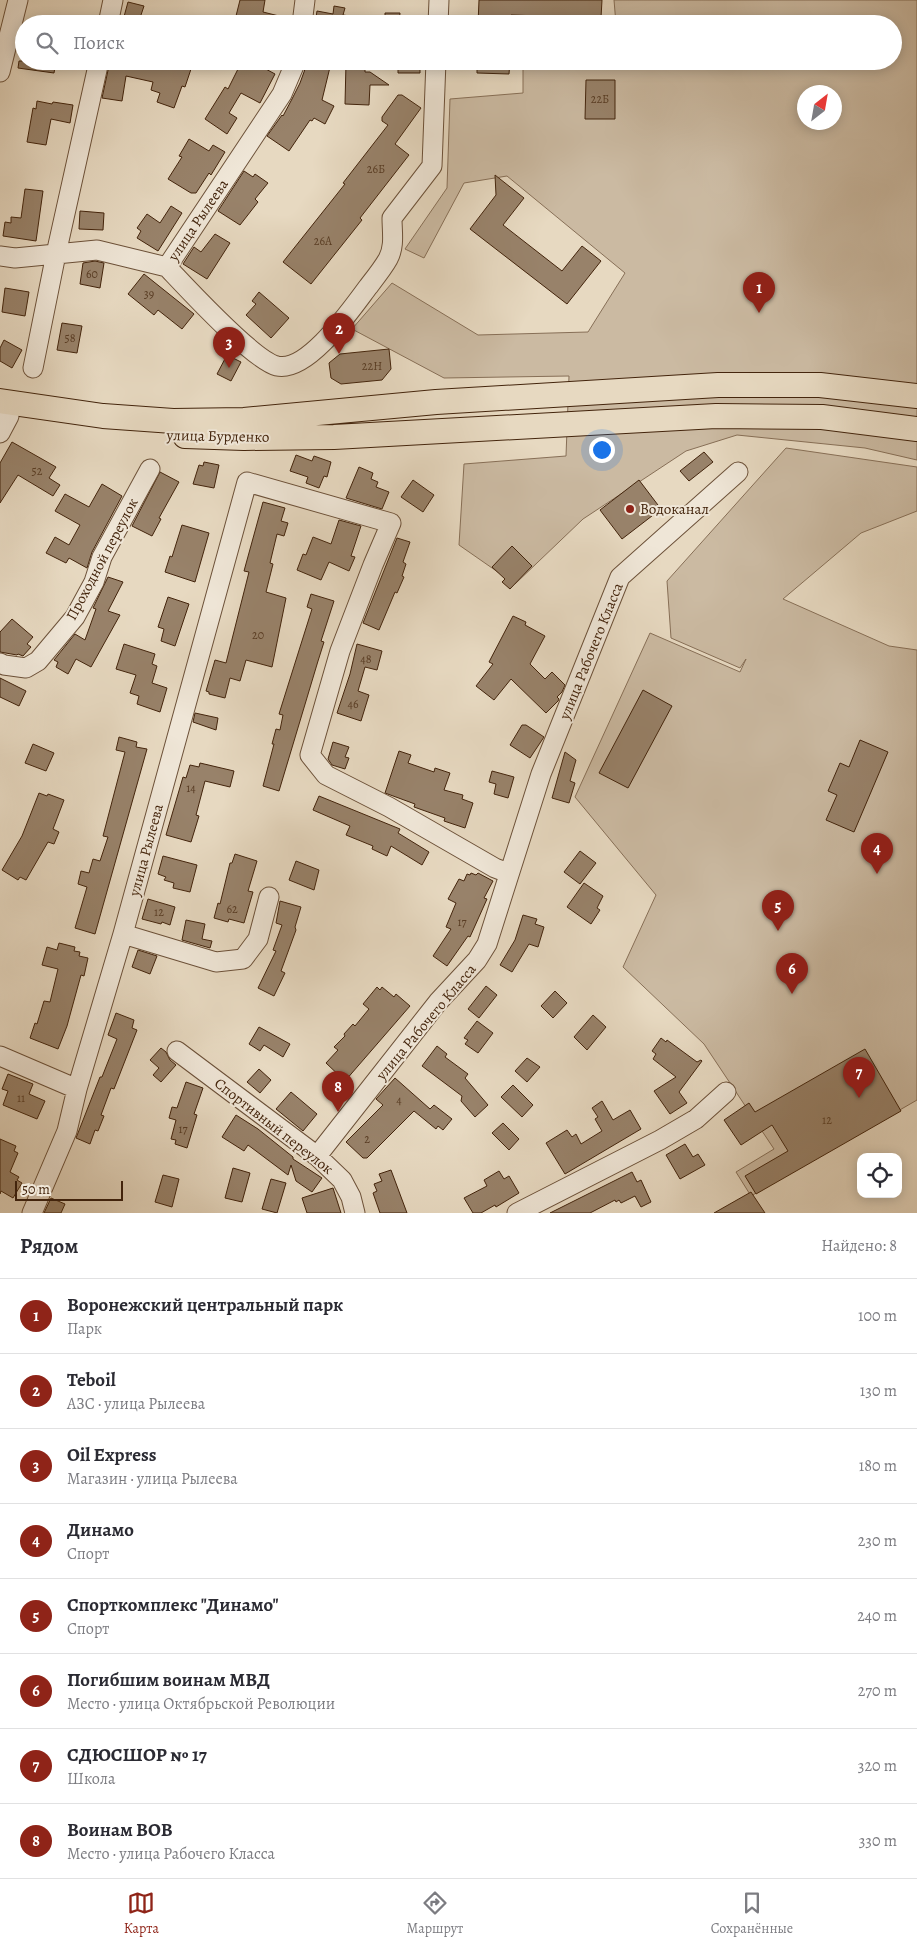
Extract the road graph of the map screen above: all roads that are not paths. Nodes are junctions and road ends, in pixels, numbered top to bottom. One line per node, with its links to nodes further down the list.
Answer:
1 (18, 0): 11 (street)
2 (113, 0): 5 (street)
3 (305, 0): 6 (street)
4 (438, 0): 7 (street)
5 (110, 15)
6 (303, 15)
7 (438, 15)
8 (97, 70): 12 (street)
9 (292, 70): 14 (street, улица Рылеева)
10 (436, 70): 14 (street, улица Рылеева)
11 (0, 72)
12 (56, 254): 13 (street); 14 (street); 15 (street)
13 (0, 256)
14 (167, 267)
15 (33, 368)
16 (917, 396): 17 (main road, улица Бурденко)
17 (2, 416): 18 (main road, улица Бурденко)
18 (917, 429)
19 (150, 469): 21 (street, Проходной переулок)
20 (738, 472): 22 (street, улица Рабочего Класса)
21 (0, 663)
22 (508, 873): 24 (street, улица Рылеева); 29 (street, улица Рабочего Класса)
23 (269, 897): 24 (street)
24 (123, 934): 27 (street, улица Рылеева)
25 (177, 1052): 29 (street, Спортивный переулок)
26 (0, 1056): 27 (street)
27 (77, 1089): 30 (street, улица Рылеева)
28 (726, 1092): 32 (street)
29 (317, 1156): 31 (street, Спортивный переулок)
30 (32, 1213)
31 (355, 1213)
32 (517, 1213)

